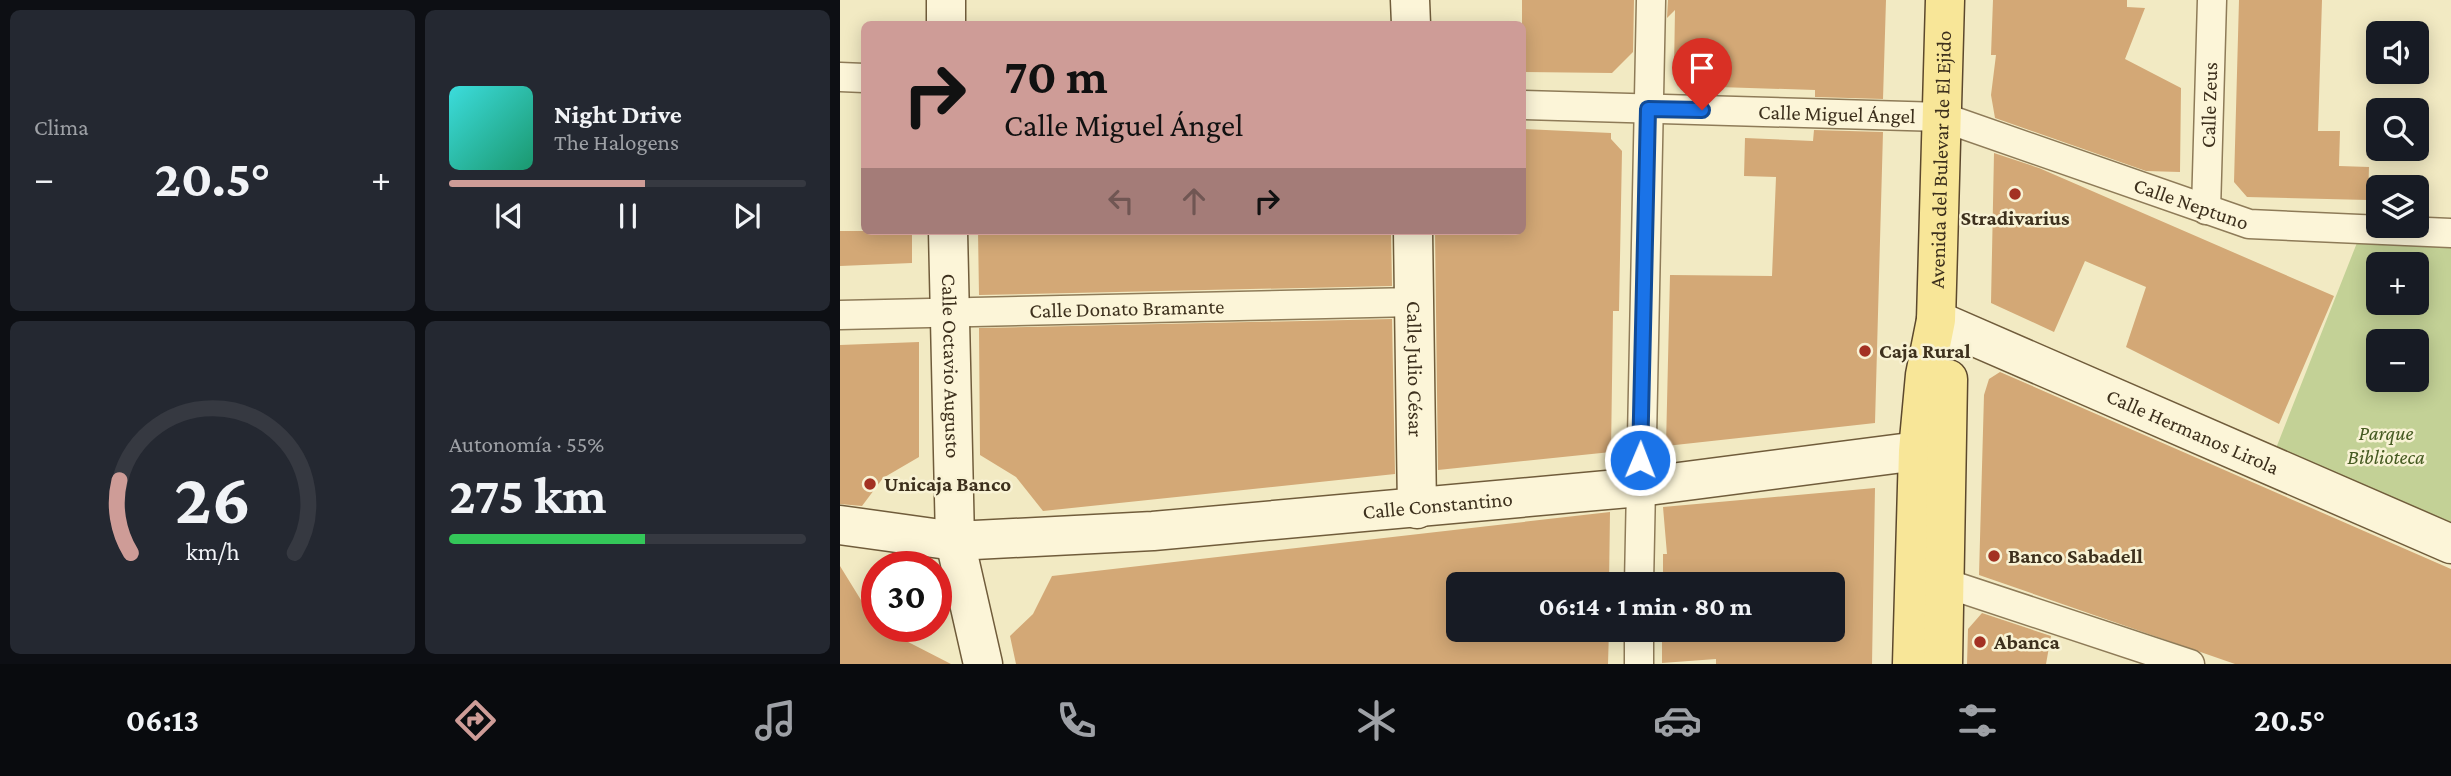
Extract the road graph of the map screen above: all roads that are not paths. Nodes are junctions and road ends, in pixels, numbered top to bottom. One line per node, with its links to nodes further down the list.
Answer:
1 (946, 0): 6 (street)
2 (1410, 0): 7 (street)
3 (1651, 0): 11 (street)
4 (1945, 0): 12 (main road, Avenida del Bulevar de El Ejido)
5 (2213, 0): 13 (street, Calle Zeus)
6 (946, 21)
7 (1410, 21)
8 (840, 77): 9 (street)
9 (861, 78)
10 (1526, 105): 11 (street, Calle Miguel Ángel)
11 (1648, 109): 12 (street, Calle Miguel Ángel); 22 (street)
12 (1942, 117): 13 (street, Calle Neptuno); 20 (main road, Avenida del Bulevar de El Ejido)
13 (2206, 210): 14 (street, Calle Neptuno)
14 (2451, 233)
15 (948, 235): 19 (street, Calle Octavio Augusto)
16 (1413, 235): 17 (street, Calle Julio César)
17 (1414, 302): 19 (street, Calle Donato Bramante); 23 (street, Calle Julio César)
18 (840, 315): 19 (street, Calle Donato Bramante)
19 (948, 315): 25 (street, Calle Octavio Augusto)
20 (1936, 320): 21 (main road, Avenida del Bulevar de El Ejido); 26 (street, Calle Hermanos Lirola); 27 (main road, Avenida del Bulevar de El Ejido)
21 (1918, 451): 22 (street, Calle Constantino); 27 (main road, Avenida del Bulevar de El Ejido); 33 (main road, Avenida del Bulevar de El Ejido)
22 (1640, 487): 23 (street, Calle Constantino); 28 (street)
23 (1417, 509): 25 (street, Calle Constantino)
24 (840, 525): 25 (street, Calle Constantino)
25 (955, 541): 31 (street, Calle Octavio Augusto)
26 (2451, 544)
27 (1945, 545): 29 (main road, Avenida del Bulevar de El Ejido)
28 (1639, 572)
29 (1945, 583): 34 (main road, Avenida del Bulevar de El Ejido); 35 (street)
30 (1639, 642): 32 (street)
31 (983, 664)
32 (1639, 664)
33 (1912, 664)
34 (1943, 664)
35 (2190, 664)

